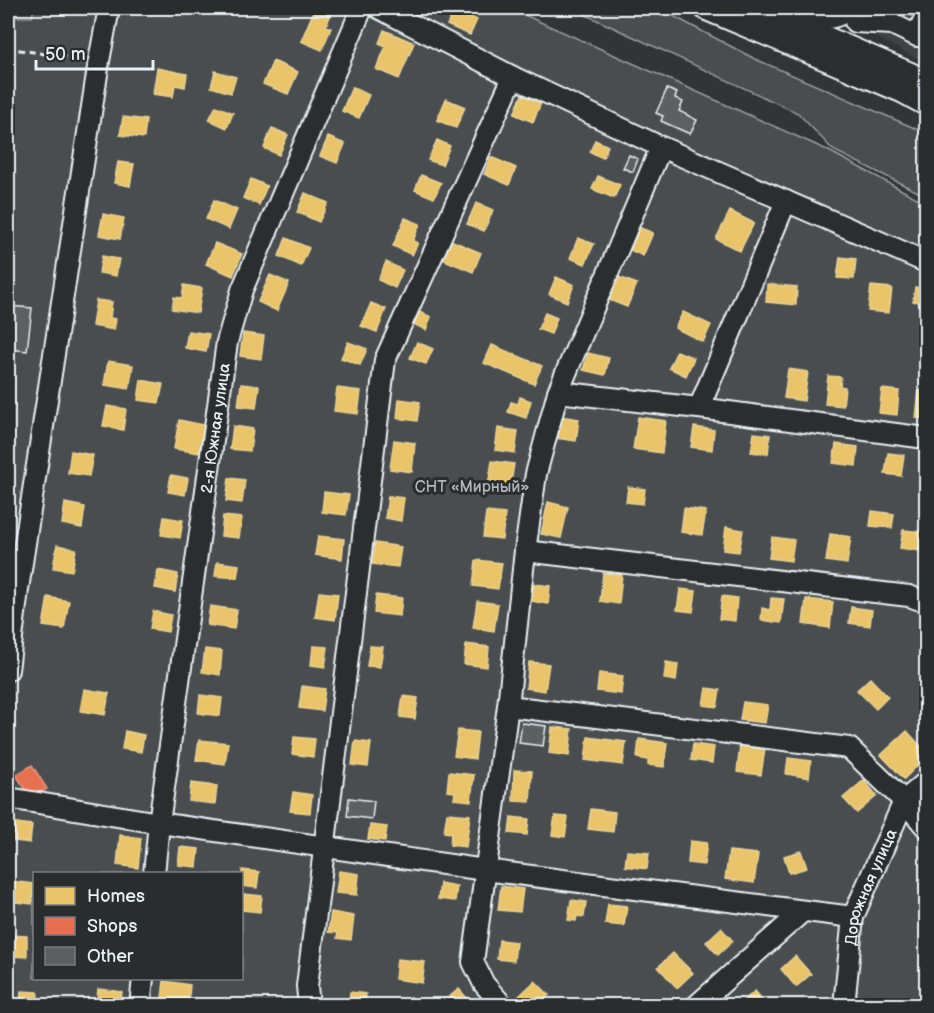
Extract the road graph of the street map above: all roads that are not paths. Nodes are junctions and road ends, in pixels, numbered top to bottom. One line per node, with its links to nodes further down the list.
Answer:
1 (109, 8): 20 (street)
2 (362, 8): 25 (street, 2-я Южная улица)
3 (379, 8): 9 (street)
4 (707, 8): 8 (main road)
5 (764, 12): 6 (street); 8 (main road)
6 (855, 12): 7 (street); 8 (street)
7 (926, 19)
8 (841, 55): 10 (main road); 11 (main road)
9 (513, 76): 12 (street); 27 (street)
10 (927, 83)
11 (927, 103)
12 (661, 147): 13 (street); 15 (street)
13 (786, 201): 14 (street); 16 (street)
14 (927, 262)
15 (558, 392): 16 (street); 18 (street)
16 (699, 408): 17 (street)
17 (927, 438)
18 (525, 550): 19 (street); 21 (street)
19 (927, 602)
20 (8, 670)
21 (508, 706): 24 (street); 28 (street)
22 (927, 782): 24 (street, Дорожная улица)
23 (8, 798): 25 (street)
24 (904, 801): 26 (street); 31 (street, Дорожная улица)
25 (159, 823): 27 (street); 29 (street, 2-я Южная улица)
26 (927, 827)
27 (325, 846): 28 (street); 34 (street)
28 (485, 870): 30 (street); 35 (street)
29 (154, 872)
30 (803, 911): 31 (street); 36 (street)
31 (853, 917): 37 (street, Дорожная улица)
32 (143, 980): 33 (street)
33 (140, 1005)
34 (309, 1005)
35 (503, 1005)
36 (696, 1005)
37 (844, 1005)

